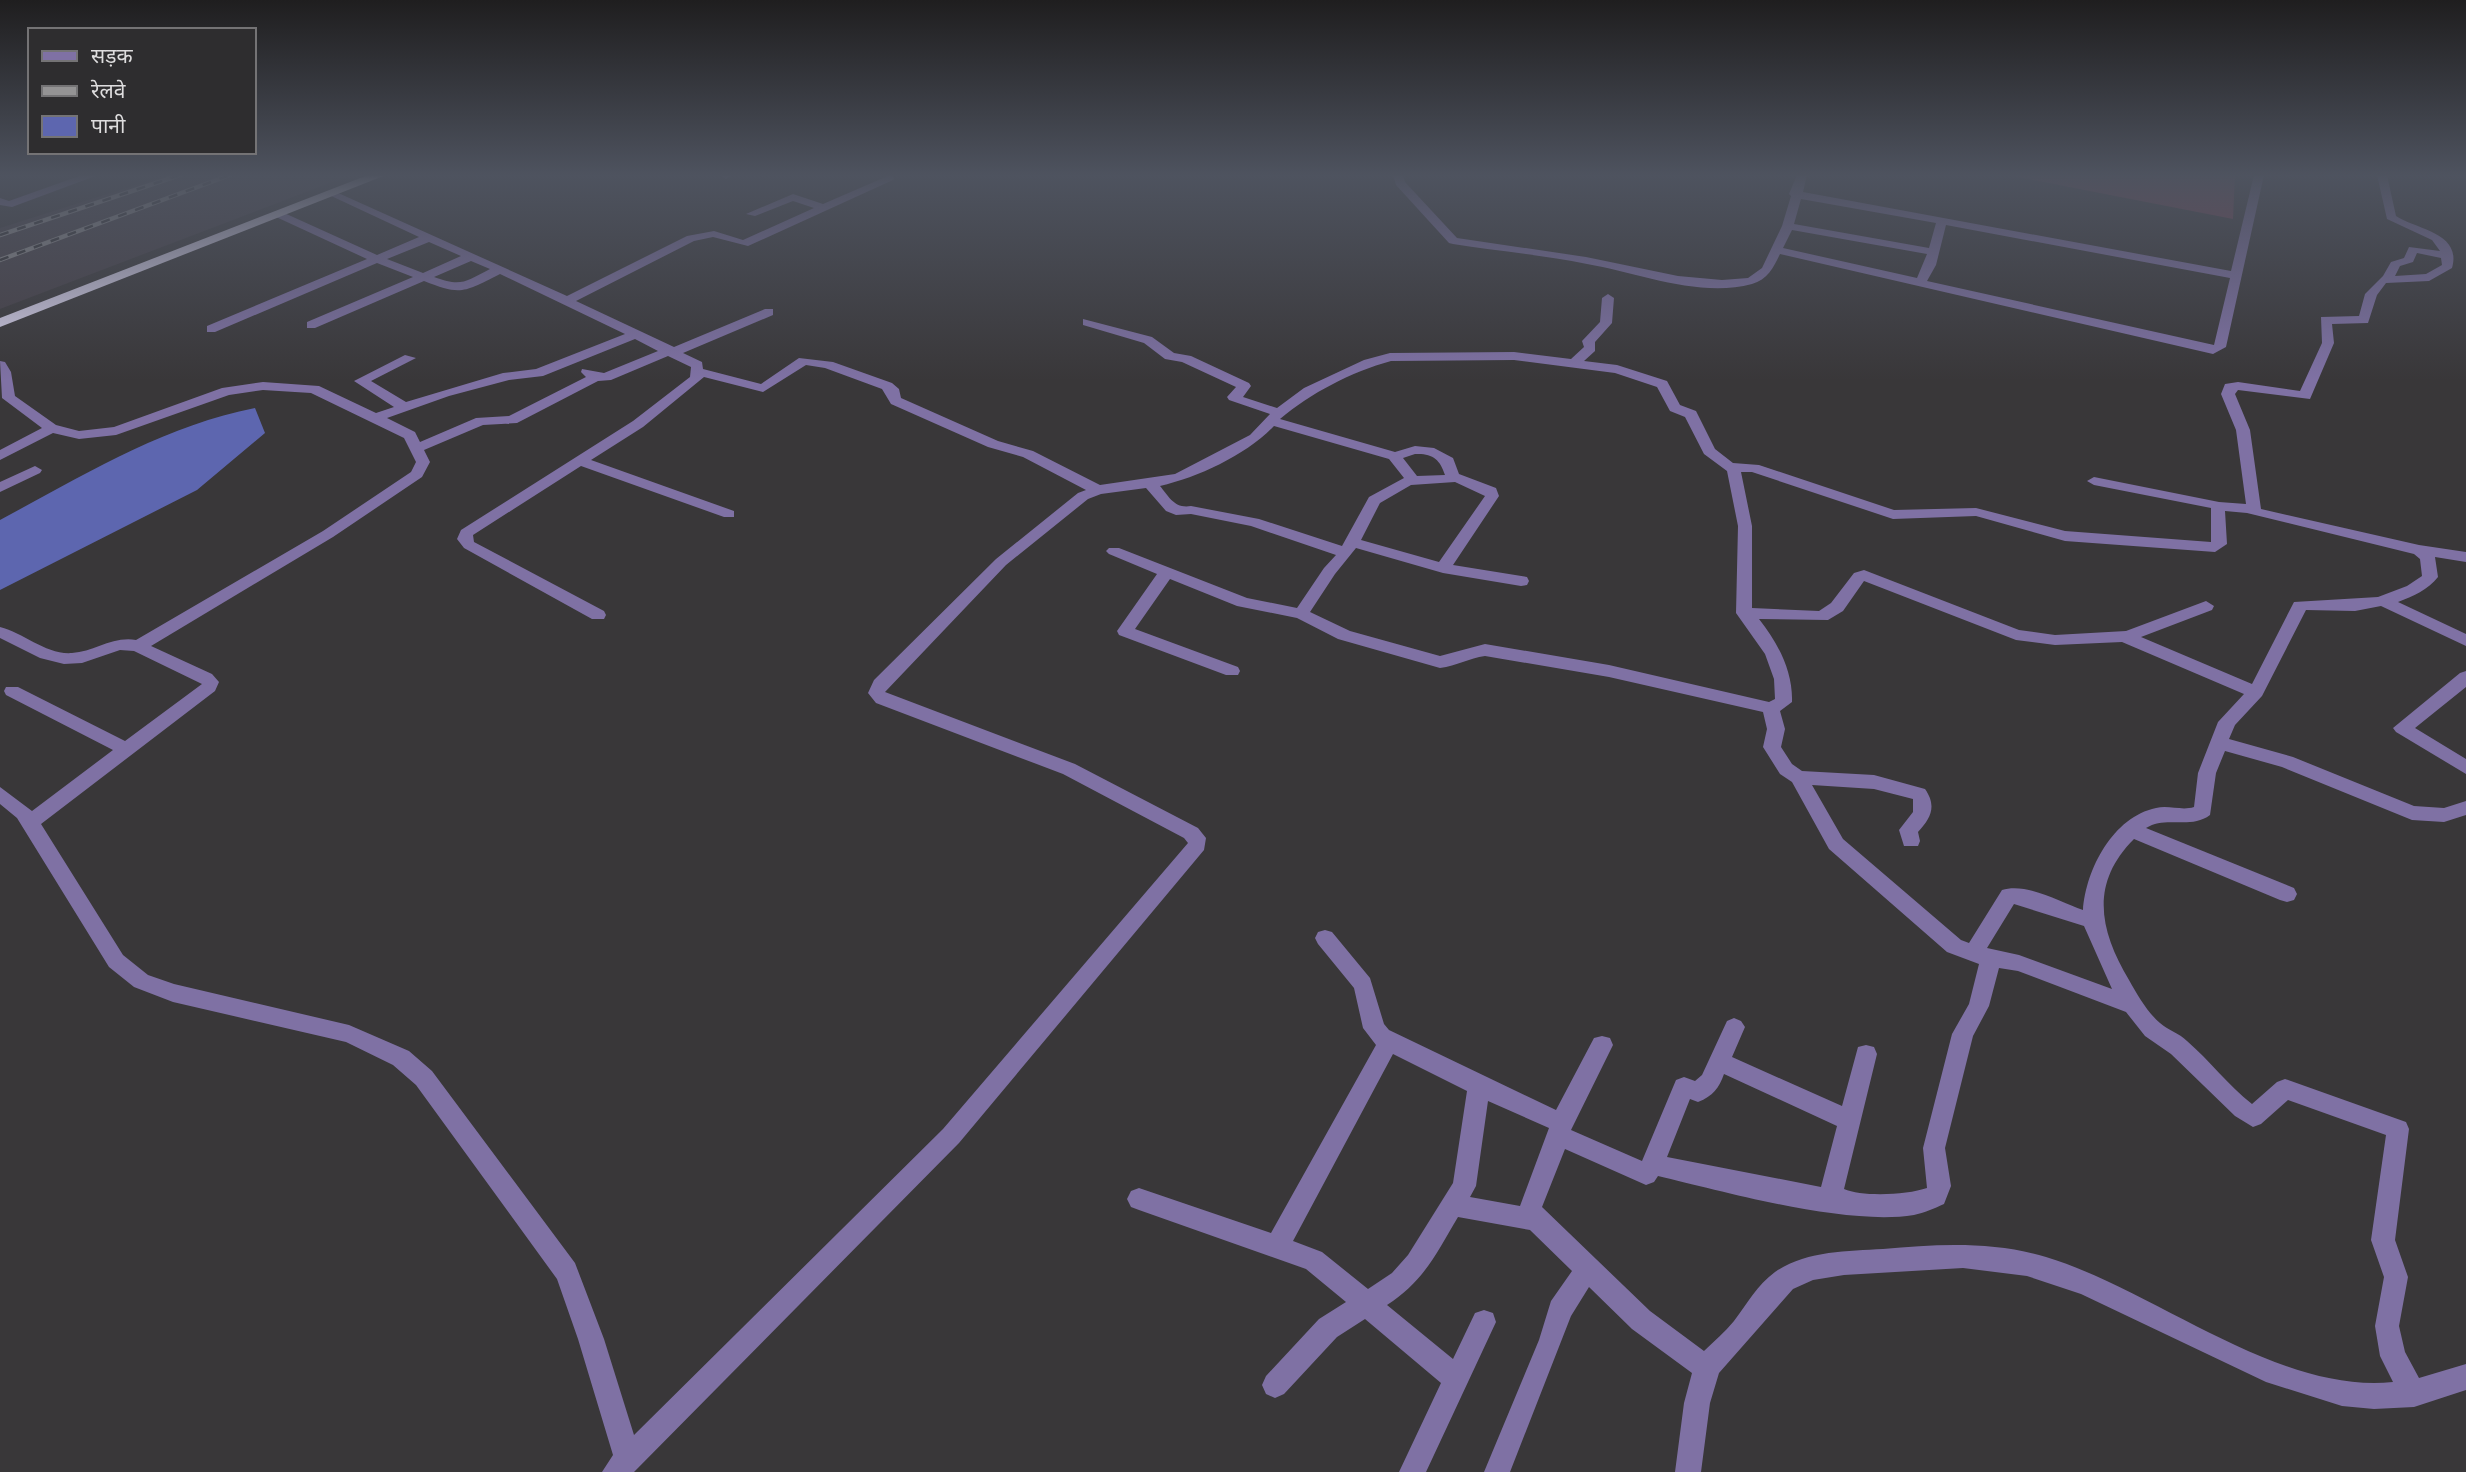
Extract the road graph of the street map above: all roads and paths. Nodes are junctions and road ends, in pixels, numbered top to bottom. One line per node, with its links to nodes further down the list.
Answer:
1 (202, 244): 29 (highway)
2 (343, 244): 19 (street)
3 (414, 244): 19 (street)
4 (444, 244): 17 (street)
5 (681, 244): 26 (street)
6 (1474, 244): 15 (street)
7 (1780, 244): 15 (street)
8 (1887, 244): 16 (street)
9 (1936, 244): 16 (street)
10 (2065, 244): 21 (street)
11 (2243, 244): 21 (street)
12 (2414, 244): 14 (street)
13 (2443, 244): 18 (street)
14 (2415, 249): 18 (street); 23 (street)
15 (1777, 250): 24 (street)
16 (1934, 252): 24 (street)
17 (471, 256): 20 (street); 22 (street)
18 (2448, 256): 23 (street)
19 (376, 259): 22 (street); 31 (street)
20 (500, 269): 22 (street); 26 (street)
21 (2235, 275): 24 (street)
22 (423, 277): 30 (street)
23 (2389, 278): 58 (street)
24 (1921, 281)
25 (1608, 298): 36 (street)
26 (568, 300): 32 (street)
27 (769, 312): 33 (street)
28 (1087, 322): 42 (street)
29 (0, 323)
30 (311, 326)
31 (211, 329)
32 (637, 334): 33 (street); 35 (street)
33 (672, 351): 38 (street); 39 (street)
34 (410, 358): 41 (street)
35 (570, 360): 39 (street); 41 (street)
36 (1574, 363): 42 (street); 49 (street)
37 (1, 366): 40 (street)
38 (699, 372): 48 (street); 56 (street)
39 (596, 377): 45 (street)
40 (3, 390): 44 (street)
41 (404, 407): 43 (street)
42 (1275, 417): 47 (street); 54 (street)
43 (376, 418): 44 (street); 45 (street)
44 (51, 428): 46 (street)
45 (418, 448): 75 (street)
46 (0, 456)
47 (1395, 457): 51 (street); 52 (street)
48 (580, 461): 59 (street); 71 (street)
49 (1732, 467): 57 (street); 69 (street)
50 (35, 470): 55 (street)
51 (1453, 478): 52 (street); 64 (street)
52 (1411, 481): 60 (street)
53 (2094, 481): 57 (street)
54 (1150, 484): 56 (street); 60 (street)
55 (0, 488)
56 (1098, 489): 117 (street)
57 (2218, 506): 58 (street)
58 (2252, 509): 61 (street)
59 (729, 514)
60 (1349, 547): 64 (street); 70 (street)
61 (2419, 550): 63 (street); 67 (street)
62 (1114, 551): 65 (street)
63 (2466, 556)
64 (1443, 568): 66 (street)
65 (1167, 571): 70 (street); 76 (street)
66 (1521, 581)
67 (2384, 601): 74 (street); 79 (street)
68 (2206, 606): 73 (street)
69 (1744, 613): 73 (street); 80 (street)
70 (1301, 614): 80 (street)
71 (598, 615)
72 (0, 632): 75 (street)
73 (2126, 637): 79 (street)
74 (2466, 641)
75 (138, 646): 82 (street)
76 (1232, 671)
77 (2466, 677): 83 (street)
78 (12, 691): 82 (street)
79 (2256, 692): 81 (street)
80 (1771, 708): 84 (street)
81 (2220, 743): 86 (street); 88 (street)
82 (128, 750): 87 (street)
83 (2466, 767)
84 (1798, 777): 89 (street); 93 (street)
85 (0, 794): 87 (street)
86 (2466, 808)
87 (30, 822): 117 (street)
88 (2131, 830): 90 (street); 91 (street)
89 (1911, 841)
90 (2287, 894)
91 (2092, 921): 93 (street); 94 (street)
92 (1325, 938): 96 (street)
93 (1982, 956): 94 (street); 105 (street)
94 (2132, 1005): 116 (street)
95 (1734, 1027): 99 (street)
96 (1389, 1041): 100 (street); 108 (street)
97 (1602, 1045): 102 (street)
98 (1866, 1054): 101 (street)
99 (1719, 1061): 101 (street); 103 (street)
100 (1479, 1086): 102 (street); 106 (street)
101 (1848, 1120): 105 (street)
102 (1560, 1129): 103 (street); 107 (street)
103 (1653, 1164): 105 (street)
104 (1139, 1199): 108 (street)
105 (1836, 1200)
106 (1455, 1205): 107 (street); 110 (street)
107 (1536, 1220): 109 (street)
108 (1277, 1247): 110 (street)
109 (1588, 1268): 112 (street); 119 (street)
110 (1366, 1303): 114 (street); 115 (street)
111 (1484, 1322): 114 (street)
112 (1707, 1369): 116 (street); 120 (street)
113 (2466, 1377): 116 (street)
114 (1457, 1379): 118 (street)
115 (1275, 1385)
116 (2414, 1394)
117 (622, 1465)
118 (1412, 1472)
119 (1497, 1472)
120 (1688, 1472)

